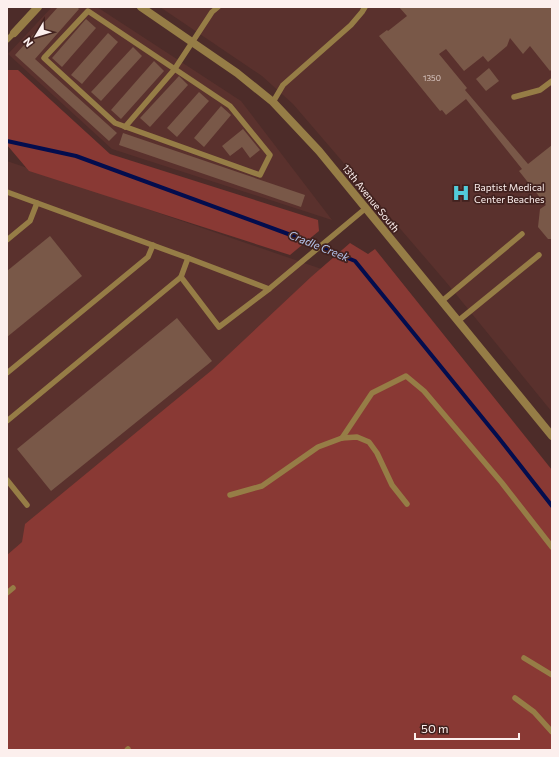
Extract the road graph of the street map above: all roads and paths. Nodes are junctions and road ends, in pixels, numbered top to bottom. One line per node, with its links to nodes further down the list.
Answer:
1 (38, 7): 5 (street)
2 (141, 7): 7 (street, 13th Avenue South)
3 (218, 7): 7 (lane)
4 (365, 7): 11 (lane)
5 (14, 33): 6 (lane)
6 (7, 40)
7 (192, 42): 8 (lane); 11 (street, 13th Avenue South)
8 (175, 69): 12 (lane); 12 (lane); 12 (lane)
9 (552, 81): 10 (lane)
10 (514, 97)
11 (273, 102): 15 (street, 13th Avenue South)
12 (125, 127)
13 (7, 192): 14 (lane)
14 (37, 203): 17 (lane); 18 (lane)
15 (366, 208): 22 (lane); 23 (street, 13th Avenue South)
16 (522, 234): 23 (lane)
17 (7, 240)
18 (153, 245): 20 (lane); 25 (lane)
19 (539, 255): 24 (lane)
20 (188, 258): 21 (lane); 22 (lane)
21 (181, 277): 22 (lane); 26 (lane)
22 (269, 289)
23 (442, 301): 24 (street, 13th Avenue South)
24 (458, 321): 27 (street, 13th Avenue South)
25 (7, 372)
26 (7, 421)
27 (552, 436)
28 (342, 438): 30 (lane); 31 (lane); 33 (lane)
29 (7, 480): 32 (lane)
30 (230, 495)
31 (407, 504)
32 (27, 505)
33 (552, 546)
34 (13, 588): 35 (lane)
35 (7, 593)
36 (524, 658): 37 (lane)
37 (552, 675)
38 (515, 698): 39 (lane)
39 (552, 732)

